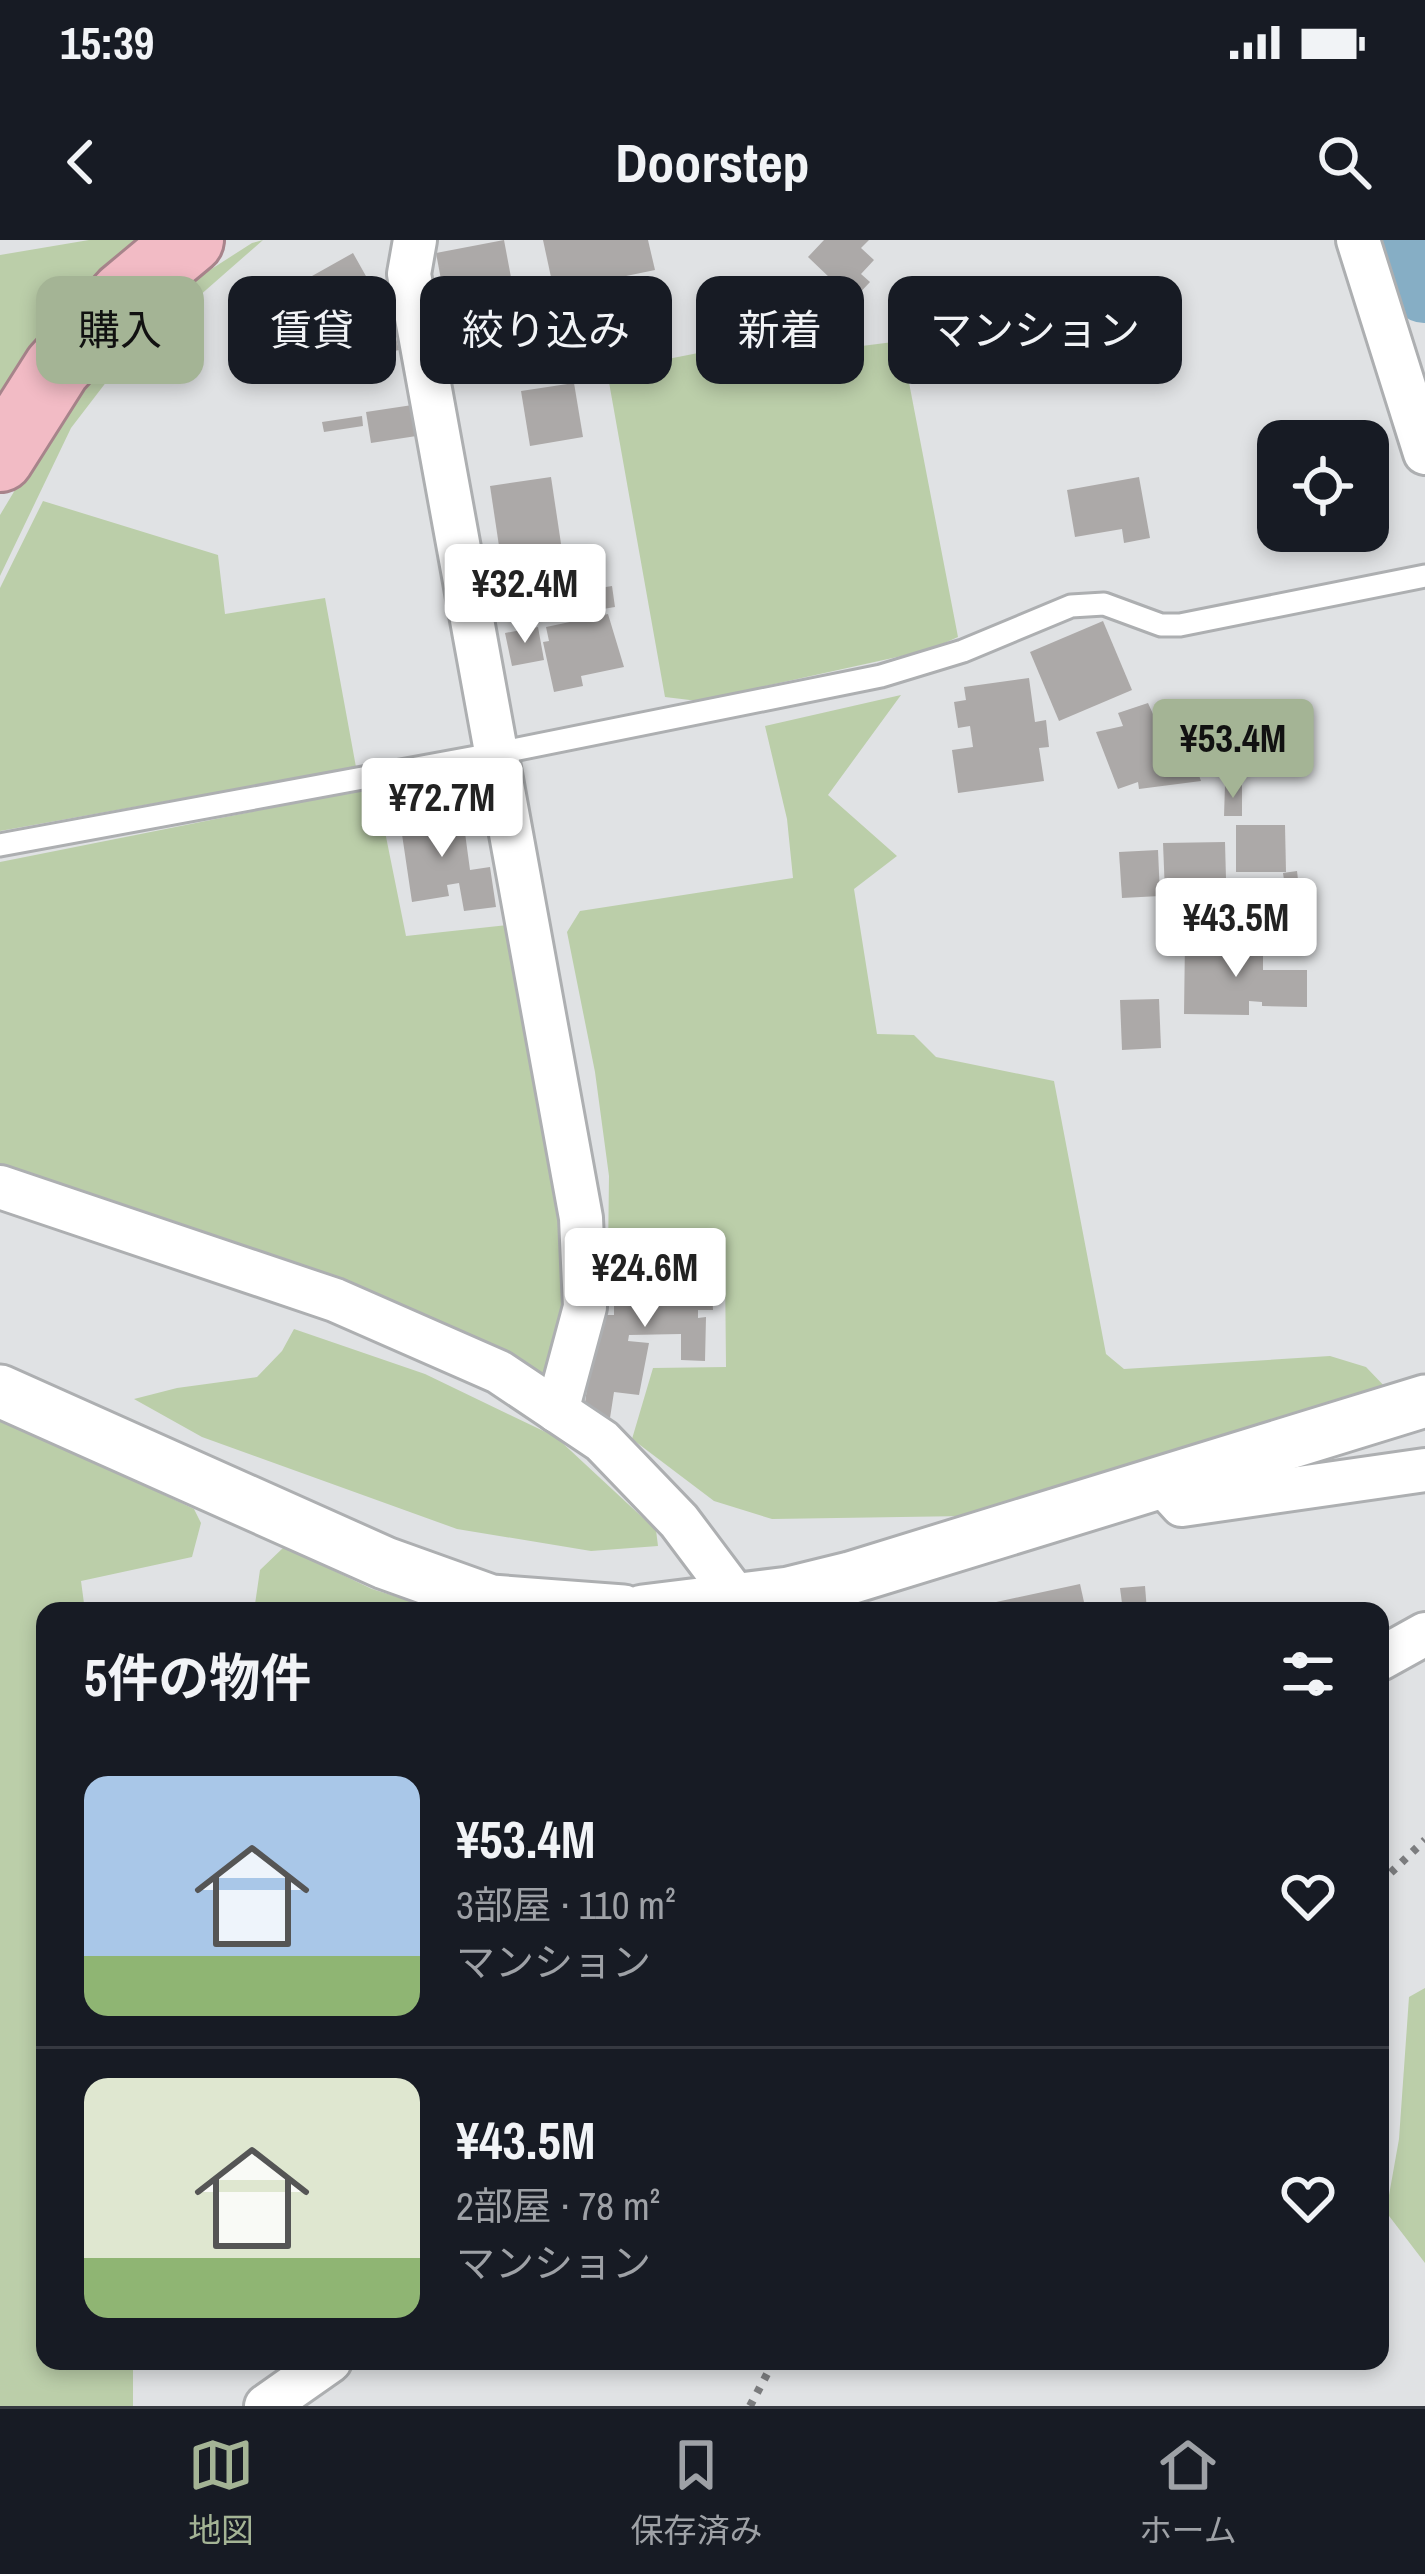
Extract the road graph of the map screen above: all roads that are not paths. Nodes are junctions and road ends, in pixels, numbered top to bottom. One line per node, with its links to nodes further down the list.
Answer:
1 (190, 240): 5 (highway)
2 (415, 240): 7 (street)
3 (1358, 240): 4 (street)
4 (1425, 453)
5 (0, 458)
6 (1425, 576): 7 (lane)
7 (498, 754): 8 (lane); 12 (street)
8 (0, 845)
9 (0, 1187): 12 (street)
10 (0, 1391): 16 (street)
11 (1425, 1401): 14 (street)
12 (557, 1411): 15 (street)
13 (1425, 1470): 14 (street)
14 (1162, 1483): 15 (street)
15 (736, 1597): 17 (street)
16 (515, 1602)
17 (703, 1602)
18 (1425, 1634): 19 (street)
19 (1389, 1654)
20 (317, 2370): 21 (street)
21 (266, 2406)

